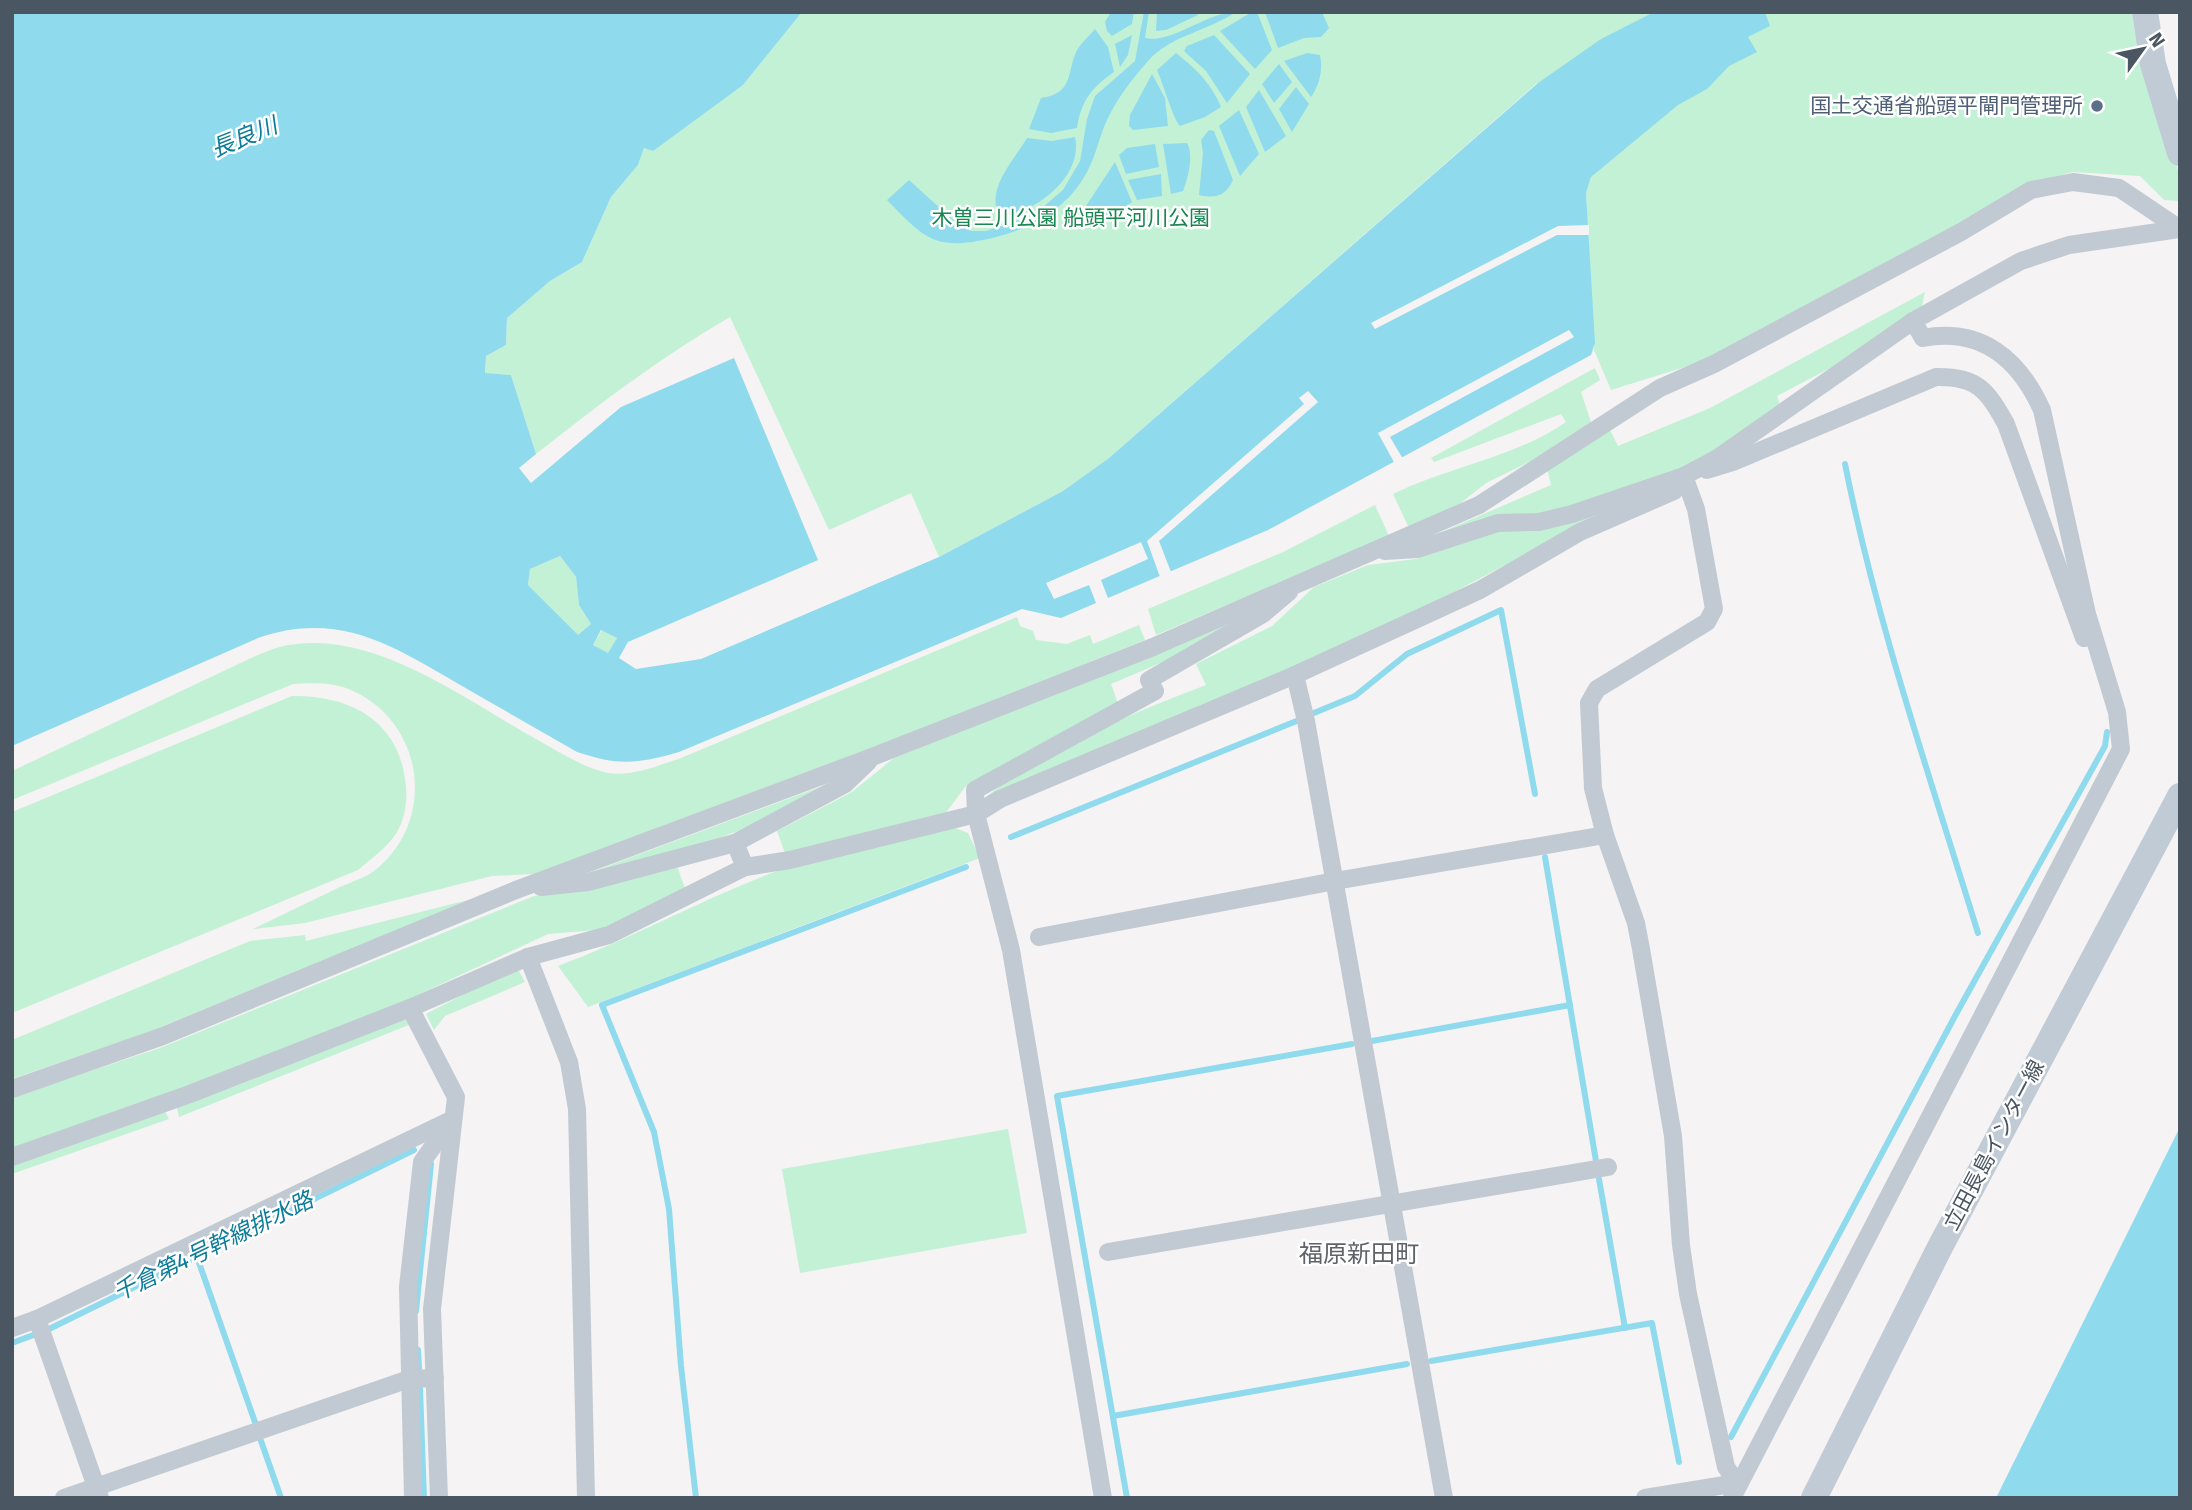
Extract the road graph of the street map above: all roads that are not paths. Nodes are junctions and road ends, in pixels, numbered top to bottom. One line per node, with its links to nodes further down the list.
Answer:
1 (2145, 12): 2 (main road)
2 (2180, 153)
3 (2179, 229): 4 (street); 6 (street)
4 (1913, 321): 5 (street); 9 (street)
5 (1684, 476): 6 (street); 8 (street); 9 (street); 13 (street)
6 (1374, 552): 7 (street)
7 (1306, 579): 10 (street); 12 (street)
8 (1295, 675): 12 (street); 16 (street)
9 (2117, 712): 31 (street)
10 (873, 757): 14 (street); 17 (street)
11 (2180, 796): 40 (main road, 立田長島インター線)
12 (976, 814): 15 (street); 37 (street)
13 (1605, 835): 16 (street); 31 (street)
14 (735, 843): 15 (street); 17 (street)
15 (745, 867): 19 (street)
16 (1335, 881): 18 (street); 25 (street)
17 (516, 890): 21 (street)
18 (1039, 937)
19 (528, 957): 20 (street); 36 (street)
20 (410, 1008): 22 (street); 23 (street)
21 (12, 1089)
22 (453, 1118): 27 (street); 29 (street); 30 (street)
23 (12, 1157)
24 (1608, 1167): 25 (street)
25 (1392, 1204): 26 (street); 38 (street)
26 (1108, 1251)
27 (38, 1321): 28 (street); 32 (street)
28 (12, 1328)
29 (435, 1378): 30 (street); 35 (street)
30 (408, 1379): 32 (street); 34 (street)
31 (1735, 1490): 39 (street)
32 (98, 1492): 33 (street)
33 (64, 1498)
34 (413, 1498)
35 (439, 1498)
36 (586, 1498)
37 (1103, 1498)
38 (1444, 1498)
39 (1645, 1498)
40 (1814, 1498)

